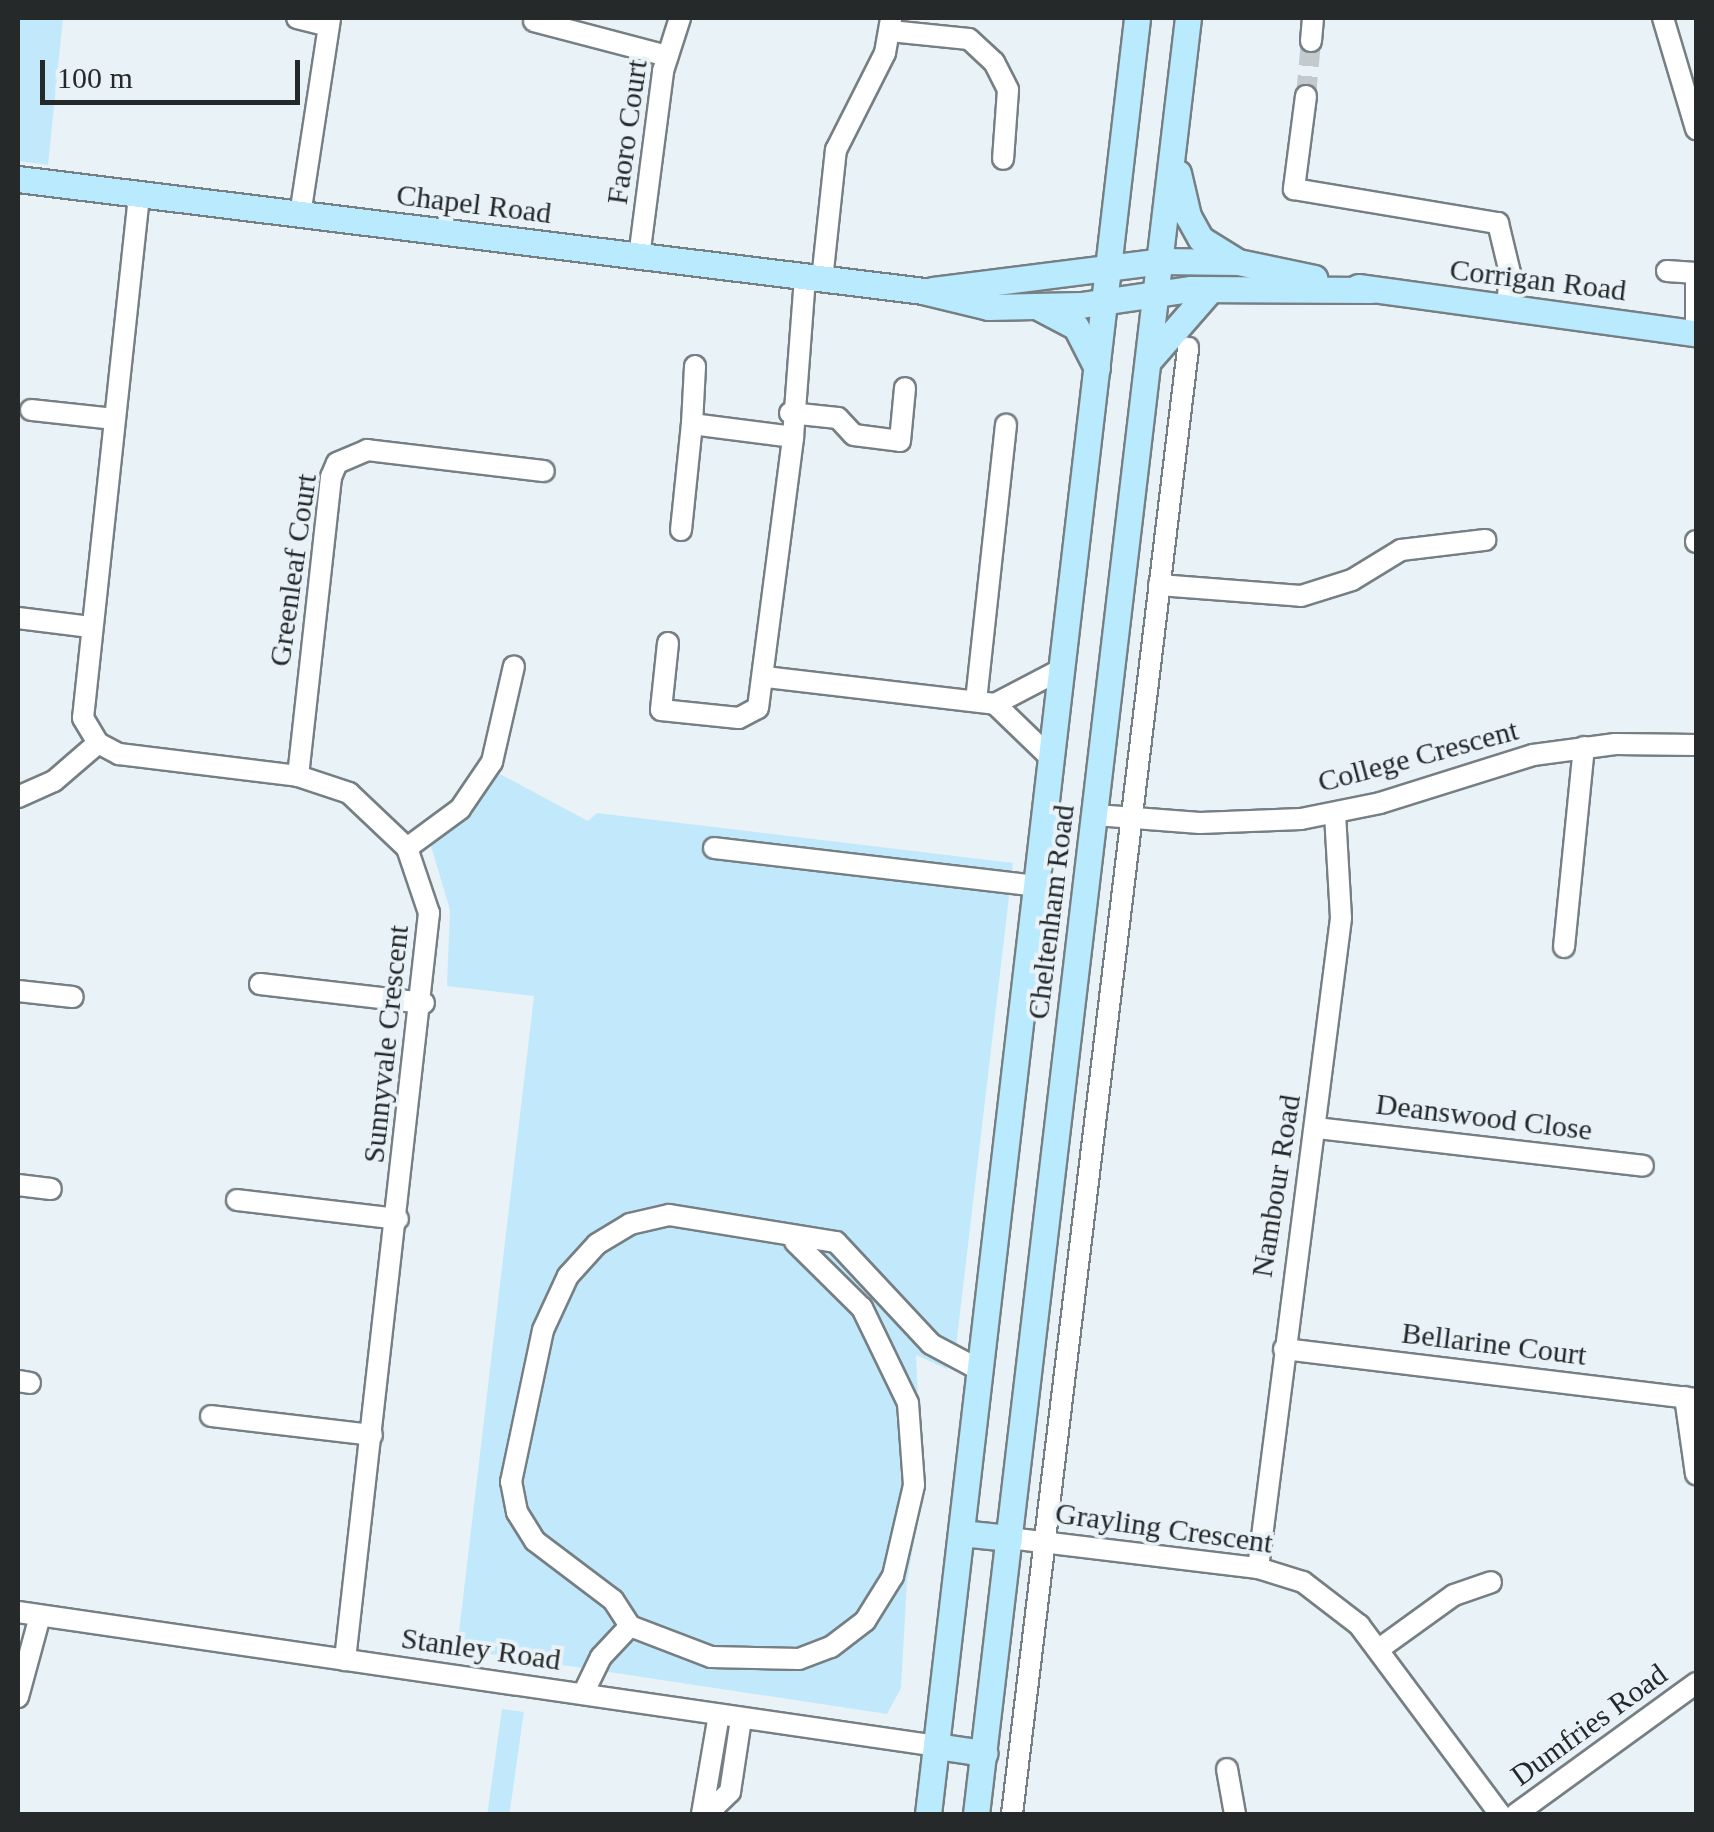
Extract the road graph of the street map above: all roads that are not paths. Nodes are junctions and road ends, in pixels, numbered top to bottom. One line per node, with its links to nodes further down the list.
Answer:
1 (296, 18): 7 (street)
2 (680, 18): 11 (street, Faoro Court)
3 (1137, 18): 22 (main road, Cheltenham Road)
4 (1188, 18): 14 (main road, Cheltenham Road)
5 (1312, 18): 10 (street)
6 (1663, 18): 13 (street)
7 (329, 22): 18 (street)
8 (534, 22): 11 (street)
9 (891, 24): 15 (street); 25 (street)
10 (1311, 41)
11 (667, 56): 19 (street, Faoro Court)
12 (1306, 96): 32 (street)
13 (1696, 129)
14 (1173, 154): 20 (main road, Cheltenham Road); 21 (main road)
15 (1003, 159)
16 (18, 179): 17 (main road, Chapel Road)
17 (139, 196): 18 (main road, Chapel Road); 41 (street)
18 (300, 216): 19 (main road, Chapel Road)
19 (639, 258): 25 (main road, Chapel Road)
20 (1162, 262): 21 (main road, Corrigan Road); 22 (main road, Chapel Road); 29 (main road, Cheltenham Road)
21 (1238, 262): 27 (main road, Corrigan Road)
22 (1111, 266): 28 (main road, Chapel Road); 30 (main road, Cheltenham Road)
23 (1667, 270): 24 (street)
24 (1696, 276): 33 (street)
25 (813, 279): 28 (main road, Chapel Road); 40 (street)
26 (1211, 289): 27 (main road, Corrigan Road); 29 (main road, Corrigan Road); 35 (main road)
27 (1372, 290): 32 (main road, Corrigan Road)
28 (923, 291): 31 (main road, Chapel Road)
29 (1156, 294): 30 (main road, Corrigan Road); 35 (main road, Cheltenham Road)
30 (1108, 302): 31 (main road, Chapel Road); 37 (main road, Cheltenham Road)
31 (1038, 307): 37 (main road)
32 (1506, 308): 33 (main road, Corrigan Road)
33 (1696, 333)
34 (1188, 348): 48 (street)
35 (1147, 362): 63 (main road, Cheltenham Road)
36 (696, 366): 42 (street)
37 (1099, 372): 53 (main road, Cheltenham Road)
38 (905, 388): 40 (street)
39 (31, 410): 41 (street)
40 (790, 414): 44 (street)
41 (114, 420): 50 (street)
42 (692, 424): 44 (street); 46 (street)
43 (1006, 425): 55 (street)
44 (793, 437): 54 (street)
45 (544, 471): 60 (street, Greenleaf Court)
46 (681, 530)
47 (1484, 540): 48 (street)
48 (1159, 584): 64 (street)
49 (18, 618): 50 (street)
50 (90, 627): 56 (street)
51 (668, 644): 54 (street)
52 (514, 666): 65 (street)
53 (1062, 669): 55 (street); 59 (main road, Cheltenham Road)
54 (766, 677): 55 (street)
55 (986, 702): 59 (street)
56 (98, 743): 60 (street, Sunnyvale Crescent); 61 (street)
57 (1696, 745): 58 (street, College Crescent)
58 (1584, 747): 62 (street, College Crescent); 68 (street)
59 (1051, 758): 67 (main road, Cheltenham Road)
60 (298, 776): 65 (street, Sunnyvale Crescent)
61 (18, 797)
62 (1334, 813): 64 (street, College Crescent); 73 (street, Nambour Road)
63 (1096, 815): 64 (street, College Crescent); 87 (main road, Cheltenham Road)
64 (1131, 818): 88 (street)
65 (407, 848): 72 (street, Sunnyvale Crescent)
66 (714, 848): 67 (street)
67 (1037, 886): 81 (main road, Cheltenham Road)
68 (1564, 947)
69 (260, 984): 72 (street)
70 (18, 991): 71 (street)
71 (73, 997)
72 (424, 1004): 78 (street, Sunnyvale Crescent)
73 (1317, 1128): 74 (street, Deanswood Close); 80 (street, Nambour Road)
74 (1643, 1166)
75 (18, 1186): 76 (street)
76 (51, 1189)
77 (237, 1200): 78 (street)
78 (398, 1218): 84 (street, Sunnyvale Crescent)
79 (785, 1237): 81 (street); 92 (street); 92 (street)
80 (1284, 1349): 82 (street, Bellarine Court); 89 (street, Nambour Road)
81 (980, 1370): 86 (main road, Cheltenham Road)
82 (1691, 1398): 85 (street)
83 (211, 1416): 84 (street)
84 (372, 1434): 94 (street, Sunnyvale Crescent)
85 (1696, 1474)
86 (961, 1533): 87 (main road); 100 (main road, Cheltenham Road)
87 (1009, 1538): 88 (street, Grayling Crescent); 101 (main road, Cheltenham Road)
88 (1044, 1542): 89 (street, Grayling Crescent); 107 (street)
89 (1258, 1568): 93 (street, Grayling Crescent)
90 (1491, 1582): 93 (street)
91 (26, 1613): 94 (street, Stanley Road); 96 (street)
92 (630, 1626): 97 (street)
93 (1379, 1649): 103 (street, Grayling Crescent)
94 (345, 1660): 97 (street, Stanley Road)
95 (1696, 1683): 103 (street, Dumfries Road)
96 (19, 1687)
97 (583, 1694): 98 (street, Stanley Road)
98 (719, 1715): 99 (street, Stanley Road); 104 (street)
99 (741, 1719): 100 (street, Stanley Road); 104 (street)
100 (936, 1746): 101 (main road); 105 (main road, Cheltenham Road)
101 (984, 1753): 106 (main road, Cheltenham Road)
102 (1227, 1770): 108 (street)
103 (1500, 1813)
104 (705, 1814)
105 (928, 1814)
106 (976, 1814)
107 (1012, 1814)
108 (1236, 1814)

